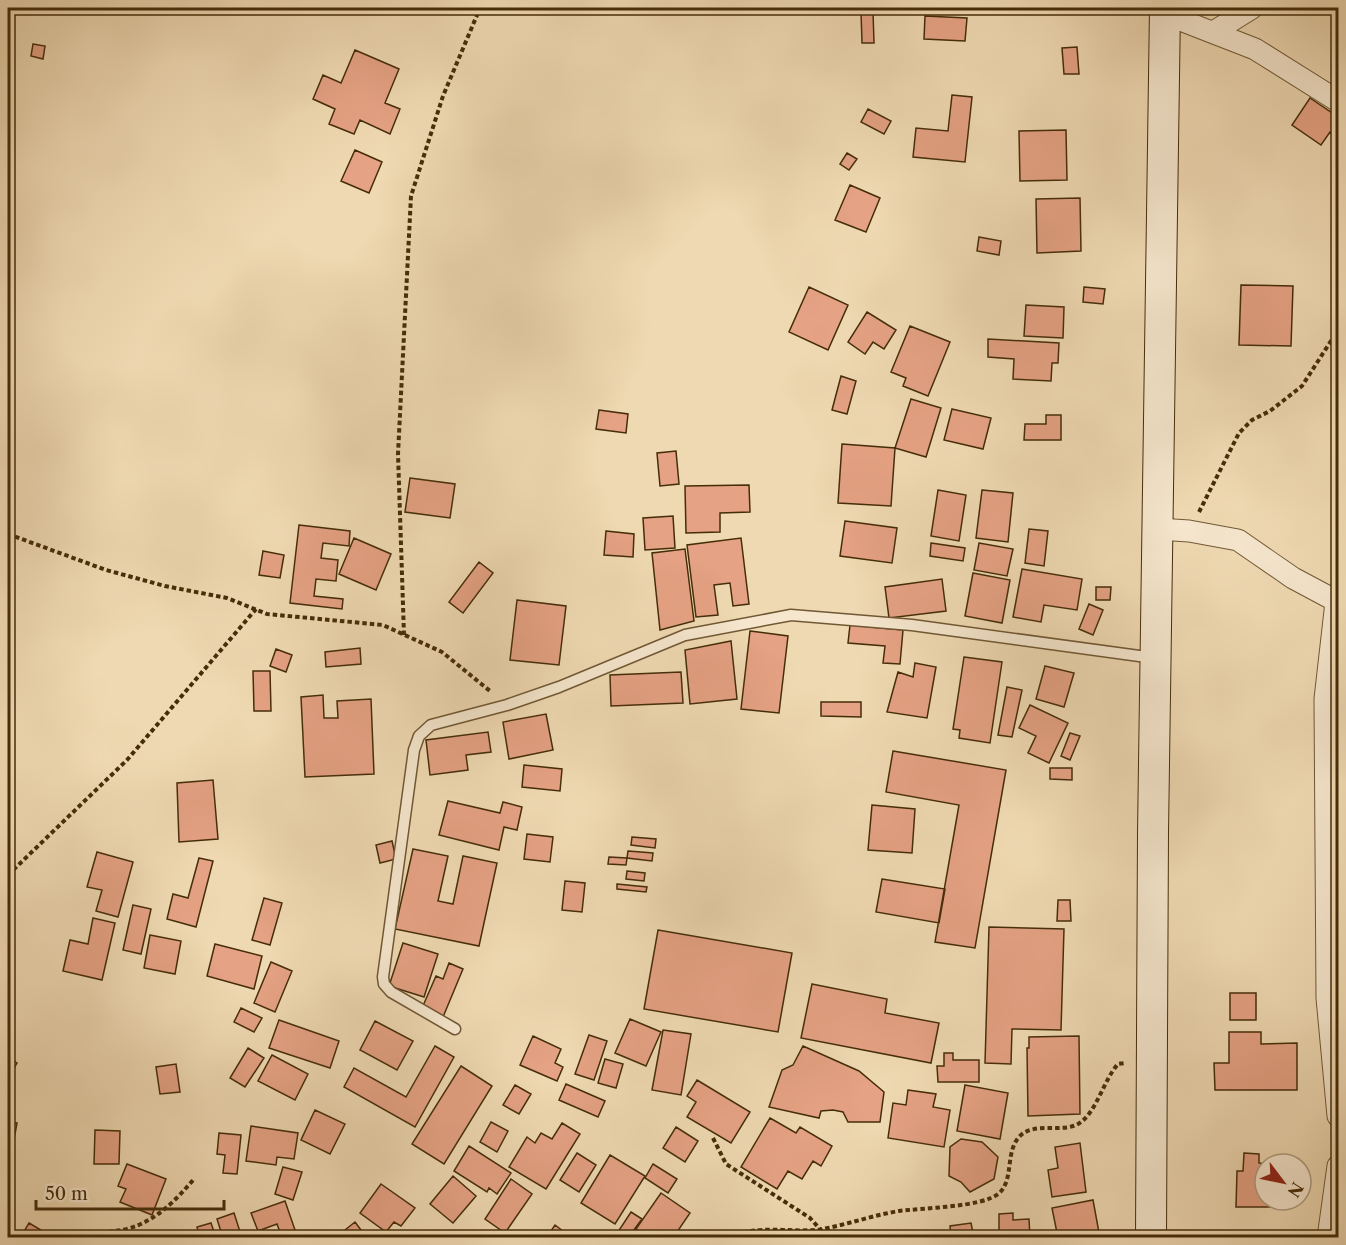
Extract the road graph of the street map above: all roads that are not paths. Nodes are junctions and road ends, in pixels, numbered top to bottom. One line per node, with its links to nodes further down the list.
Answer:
1 (1252, 8): 3 (street)
2 (1165, 11): 3 (street); 5 (main road)
3 (1215, 31): 4 (street)
4 (1338, 101)
5 (1158, 529): 6 (street); 7 (main road)
6 (1337, 602): 9 (street)
7 (1156, 659): 8 (lane); 11 (main road)
8 (454, 1029)
9 (1338, 1116)
10 (1338, 1166): 12 (street)
11 (1151, 1238)
12 (1328, 1238)

